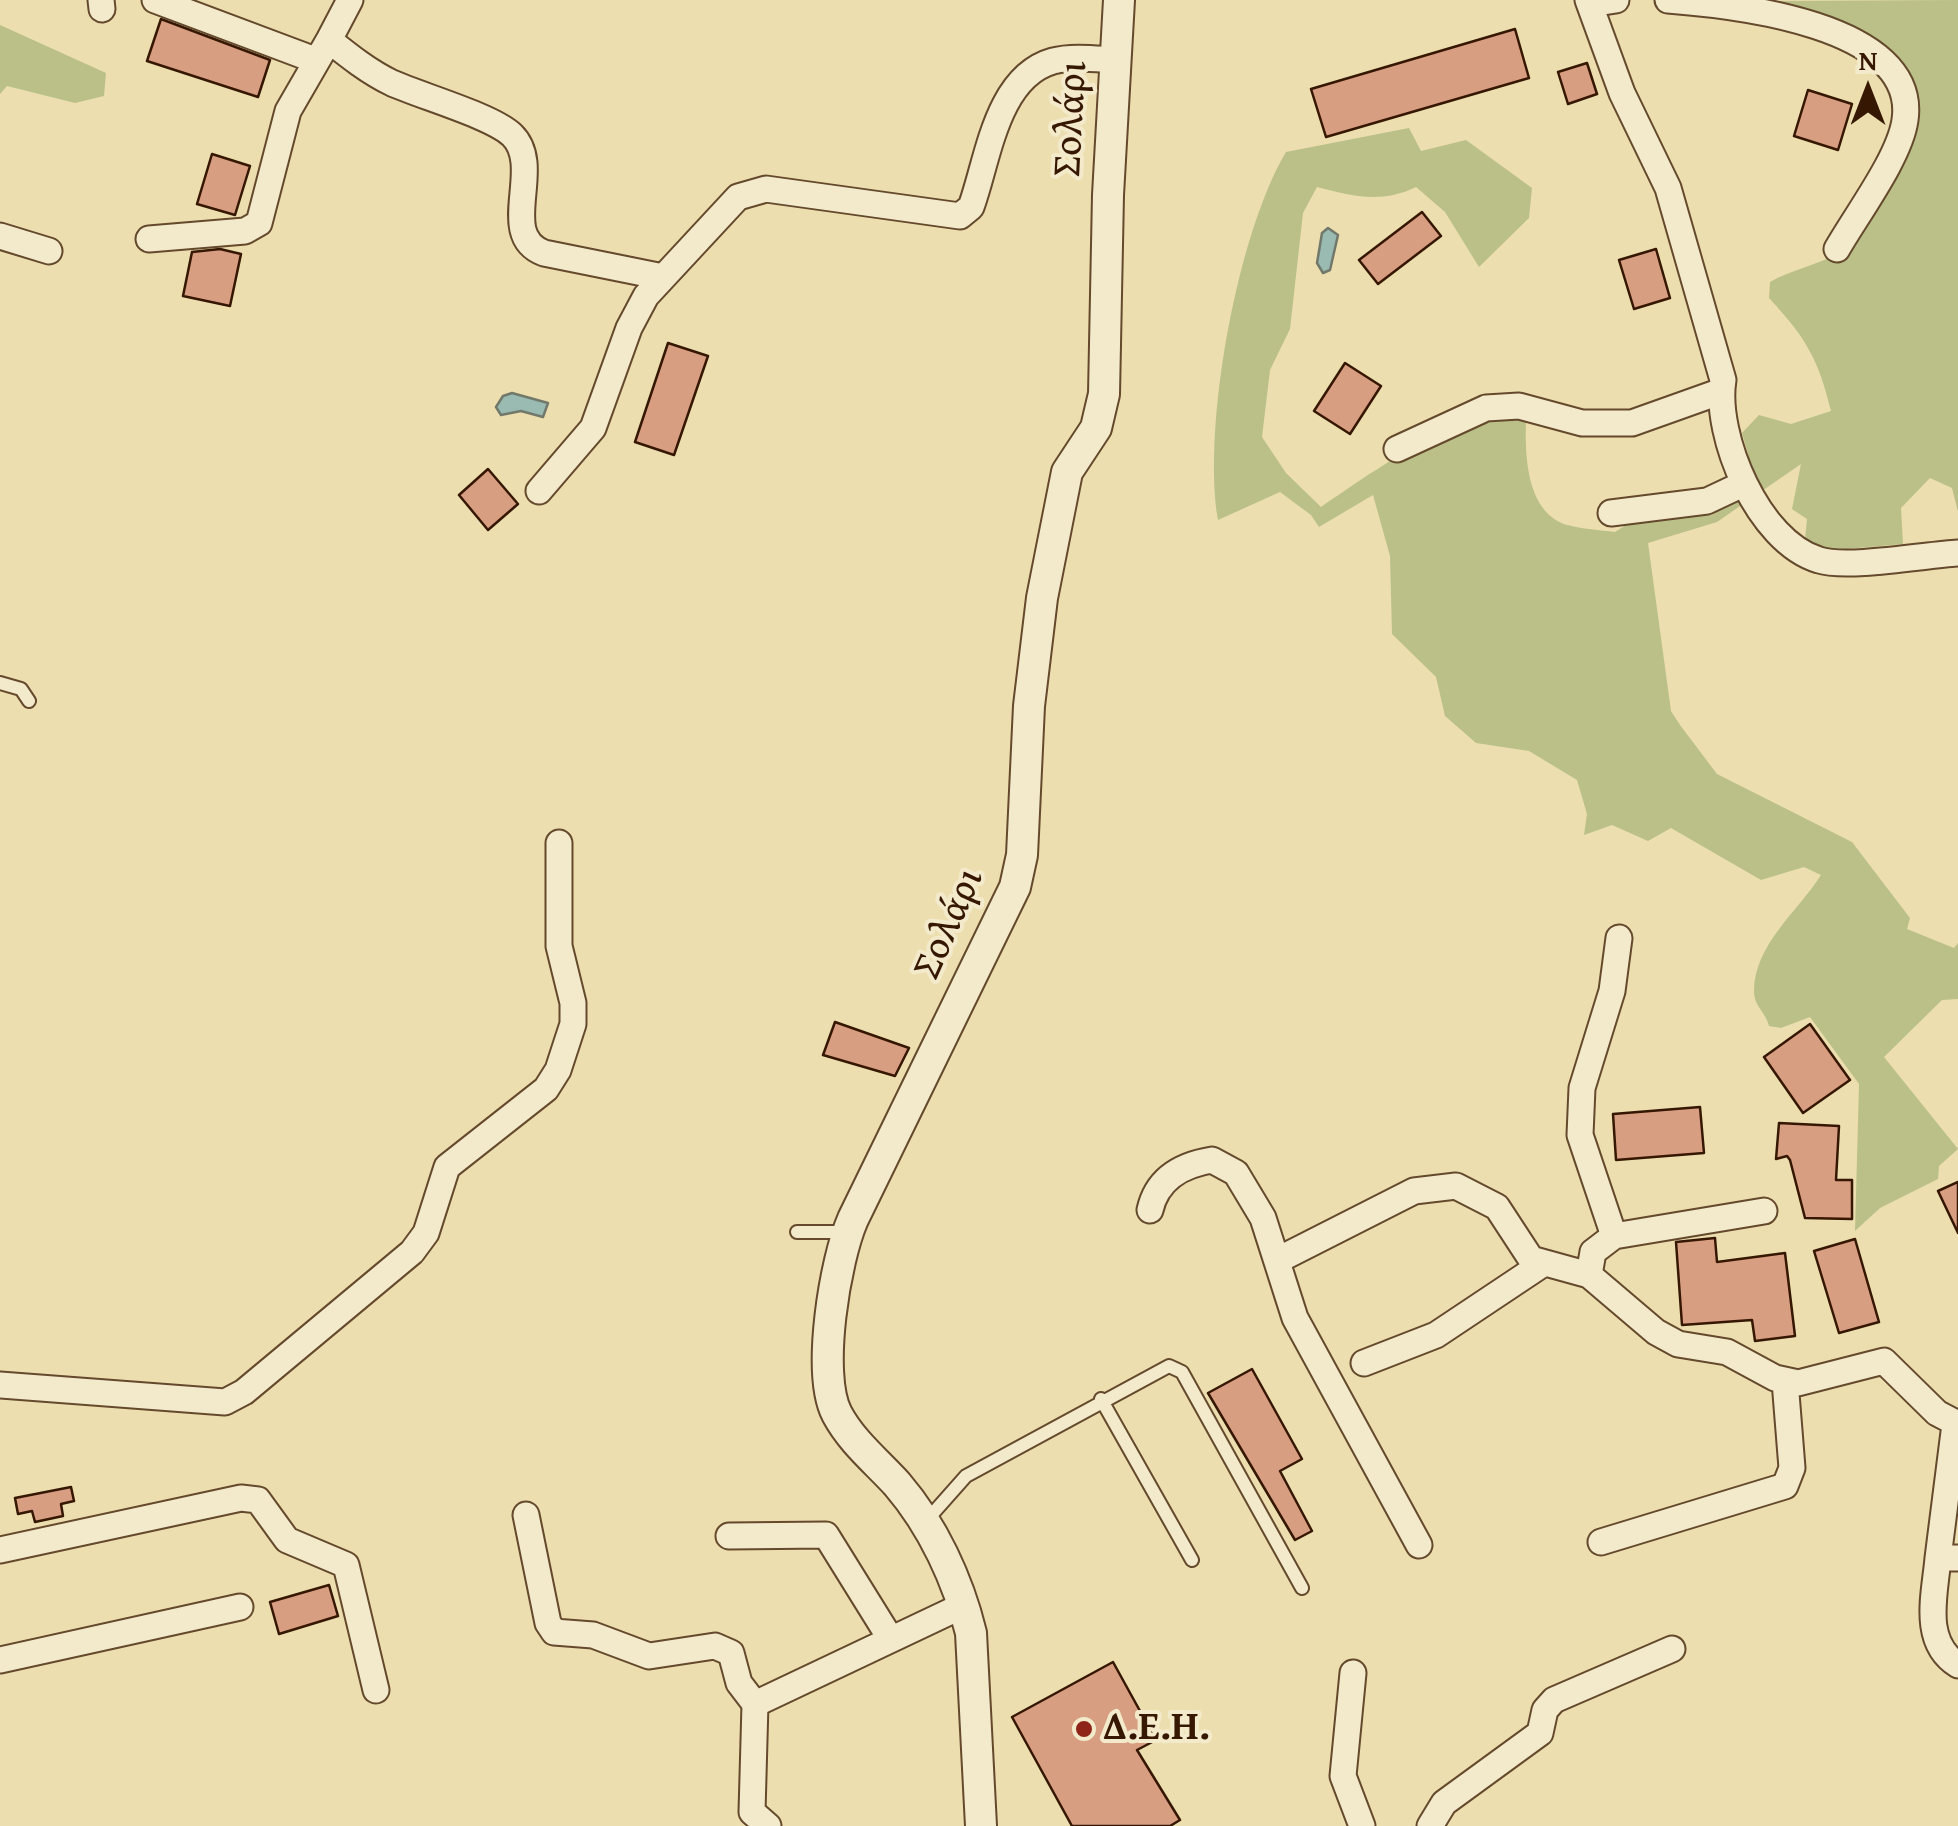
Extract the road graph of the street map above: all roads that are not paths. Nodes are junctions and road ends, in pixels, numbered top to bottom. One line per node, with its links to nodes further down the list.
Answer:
1 (154, 0): 7 (street)
2 (350, 0): 7 (street)
3 (1119, 0): 8 (street, Σολάρι)
4 (1616, 0): 6 (street)
5 (1668, 0): 11 (street)
6 (1589, 2): 14 (street)
7 (322, 50): 10 (street); 13 (street)
8 (1116, 60): 13 (street); 27 (street, Σολάρι)
9 (0, 236): 12 (street)
10 (148, 239)
11 (1838, 249)
12 (49, 251)
13 (663, 278): 17 (street)
14 (1719, 392): 15 (street); 16 (street)
15 (1397, 449)
16 (1743, 484): 18 (street); 19 (street)
17 (539, 491)
18 (1611, 513)
19 (1958, 552)
20 (0, 682): 21 (lane)
21 (28, 701)
22 (559, 842): 34 (street)
23 (1619, 938): 28 (street)
24 (1150, 1210): 29 (street)
25 (1764, 1211): 28 (street)
26 (796, 1232): 27 (lane)
27 (847, 1232): 38 (street, Σολάρι)
28 (1614, 1236): 31 (street)
29 (1278, 1260): 30 (street); 41 (street)
30 (1541, 1265): 31 (street); 32 (street)
31 (1589, 1276): 33 (street)
32 (1364, 1363)
33 (1784, 1381): 36 (street); 40 (street)
34 (0, 1384)
35 (1102, 1400): 38 (lane); 44 (lane); 45 (lane)
36 (1956, 1424): 43 (street)
37 (526, 1515): 54 (street)
38 (925, 1522): 46 (street, Σολάρι)
39 (729, 1536): 48 (street)
40 (1601, 1542)
41 (1419, 1546)
42 (0, 1550): 53 (street)
43 (1948, 1558): 51 (street)
44 (1192, 1560)
45 (1302, 1588)
46 (964, 1605): 48 (street); 56 (street, Σολάρι)
47 (240, 1607): 50 (street)
48 (890, 1638): 54 (street)
49 (1672, 1649): 58 (street)
50 (0, 1660)
51 (1958, 1665)
52 (1353, 1673): 57 (street)
53 (376, 1690)
54 (755, 1704): 55 (street)
55 (768, 1826)
56 (981, 1826)
57 (1362, 1826)
58 (1430, 1826)

